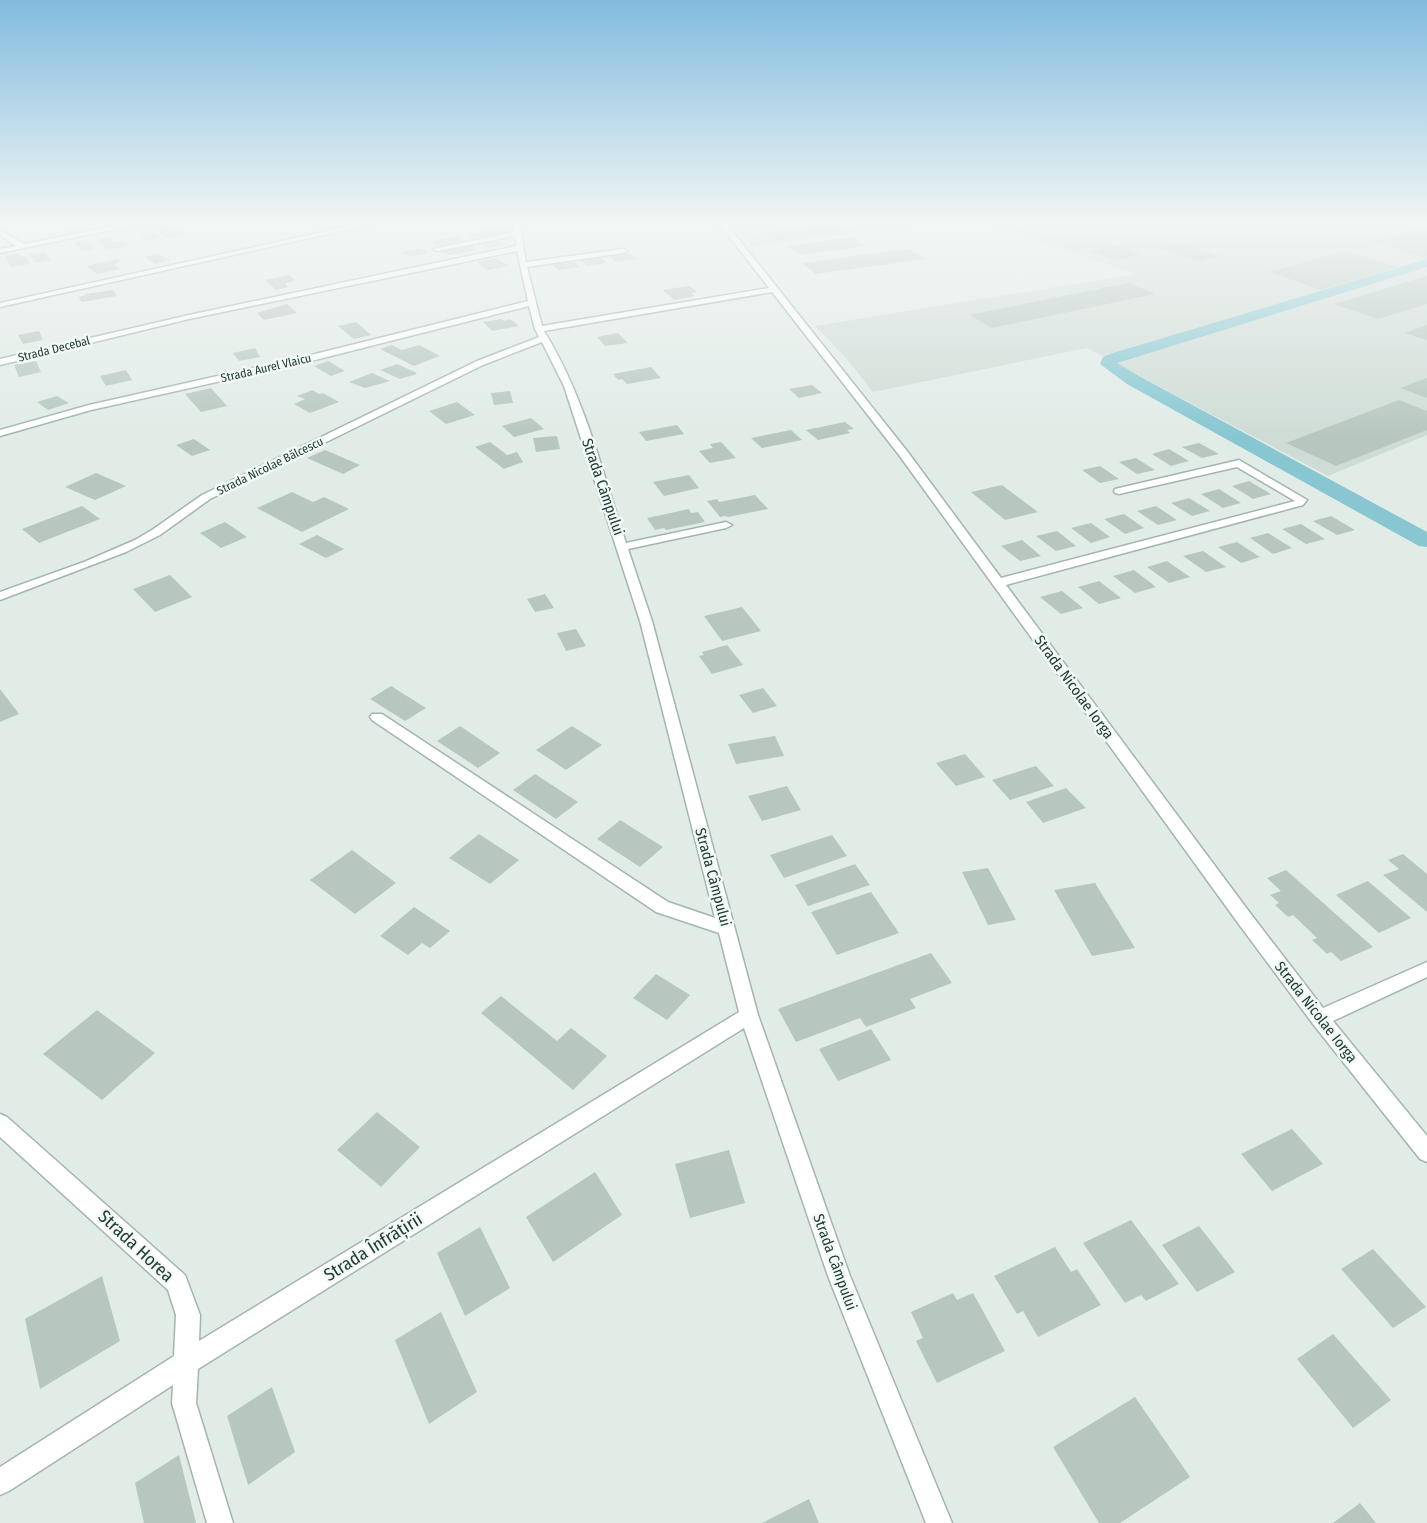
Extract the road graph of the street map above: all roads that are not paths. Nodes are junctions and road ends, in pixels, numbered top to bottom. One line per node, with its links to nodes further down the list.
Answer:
1 (54, 293): 7 (street)
2 (294, 293): 9 (street, Strada Decebal)
3 (529, 293): 6 (street, Strada Câmpului)
4 (757, 293): 8 (street, Strada Nicolae Bălcescu)
5 (775, 293): 14 (street, Strada Nicolae Iorga)
6 (531, 303): 8 (street, Strada Câmpului); 10 (street, Strada Aurel Vlaicu)
7 (0, 305)
8 (541, 334): 13 (street, Strada Câmpului); 15 (street, Strada Nicolae Bălcescu)
9 (0, 362)
10 (0, 433)
11 (1119, 491): 14 (street)
12 (726, 525): 13 (street)
13 (623, 547): 17 (street, Strada Câmpului)
14 (998, 583): 20 (street, Strada Nicolae Iorga)
15 (0, 596)
16 (377, 717): 17 (street)
17 (726, 928): 19 (street, Strada Câmpului)
18 (1427, 969): 20 (street)
19 (748, 1015): 23 (street, Strada Înfrățirii); 26 (street, Strada Câmpului)
20 (1320, 1018): 22 (street, Strada Nicolae Iorga)
21 (0, 1124): 23 (street, Strada Horea)
22 (1427, 1152)
23 (185, 1363): 24 (street, Strada Înfrățirii); 25 (street, Strada Horea)
24 (0, 1482)
25 (220, 1523)
26 (939, 1523)

